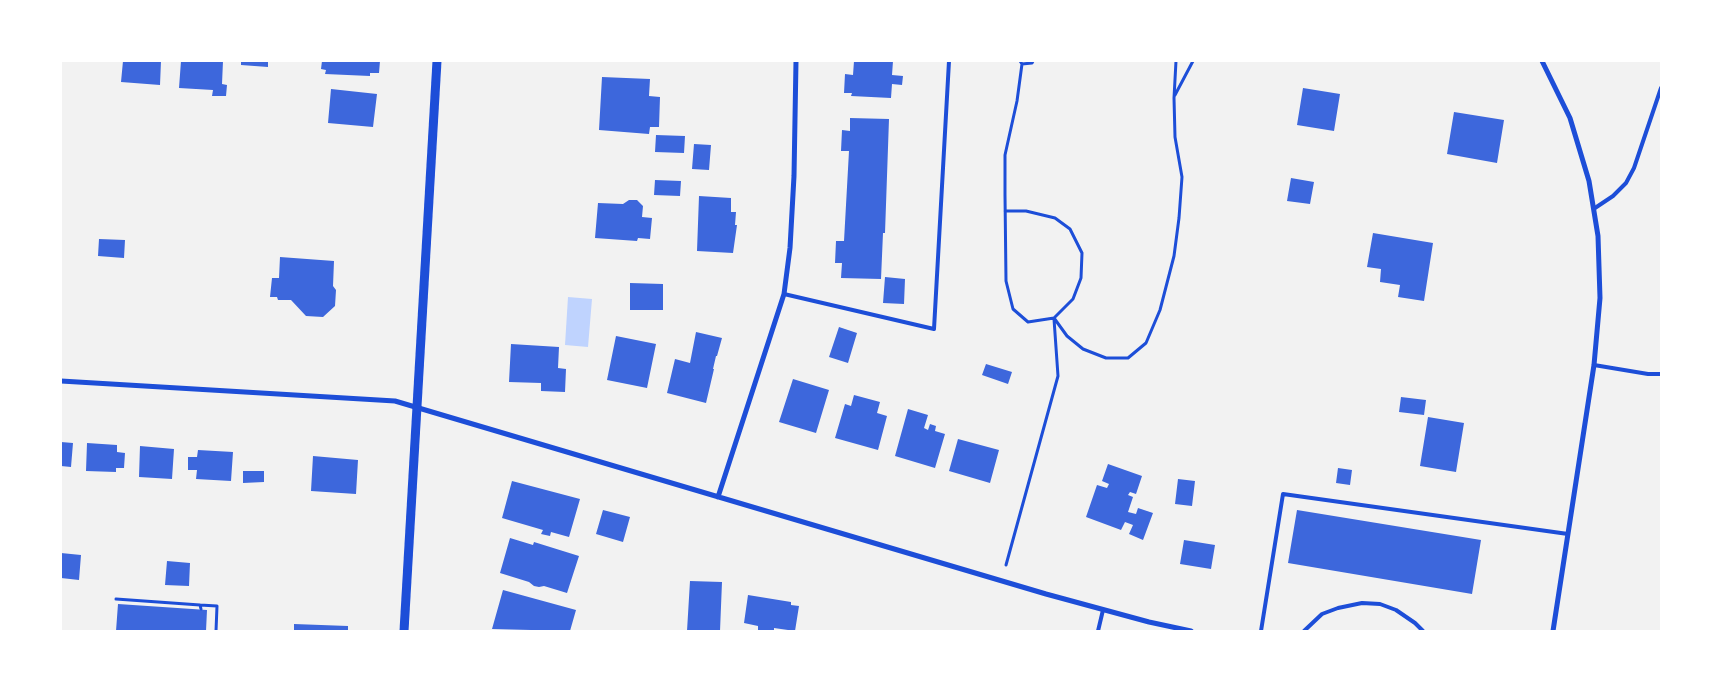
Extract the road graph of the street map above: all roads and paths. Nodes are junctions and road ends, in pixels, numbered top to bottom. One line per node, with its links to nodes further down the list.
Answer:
1 (437, 61): 18 (street)
2 (796, 61): 13 (street)
3 (949, 61): 13 (lane)
4 (1033, 61): 8 (path)
5 (1176, 61): 10 (path)
6 (1193, 61): 10 (path)
7 (1542, 61): 11 (street)
8 (1021, 63): 12 (path)
9 (1661, 88): 11 (lane)
10 (1174, 98): 14 (path)
11 (1595, 208): 15 (street)
12 (1005, 211): 14 (path); 14 (path)
13 (784, 294): 19 (street)
14 (1054, 318): 21 (path)
15 (1594, 365): 16 (lane); 20 (street)
16 (1661, 374)
17 (61, 381): 18 (street)
18 (417, 407): 19 (street); 25 (street)
19 (718, 496): 21 (street)
20 (1568, 534): 28 (lane); 31 (street)
21 (1001, 580): 23 (street)
22 (116, 599): 24 (path)
23 (1103, 610): 26 (lane); 27 (street)
24 (216, 631)
25 (404, 631)
26 (1098, 631)
27 (1191, 631)
28 (1261, 631)
29 (1304, 631): 30 (lane)
30 (1422, 631)
31 (1553, 631)

